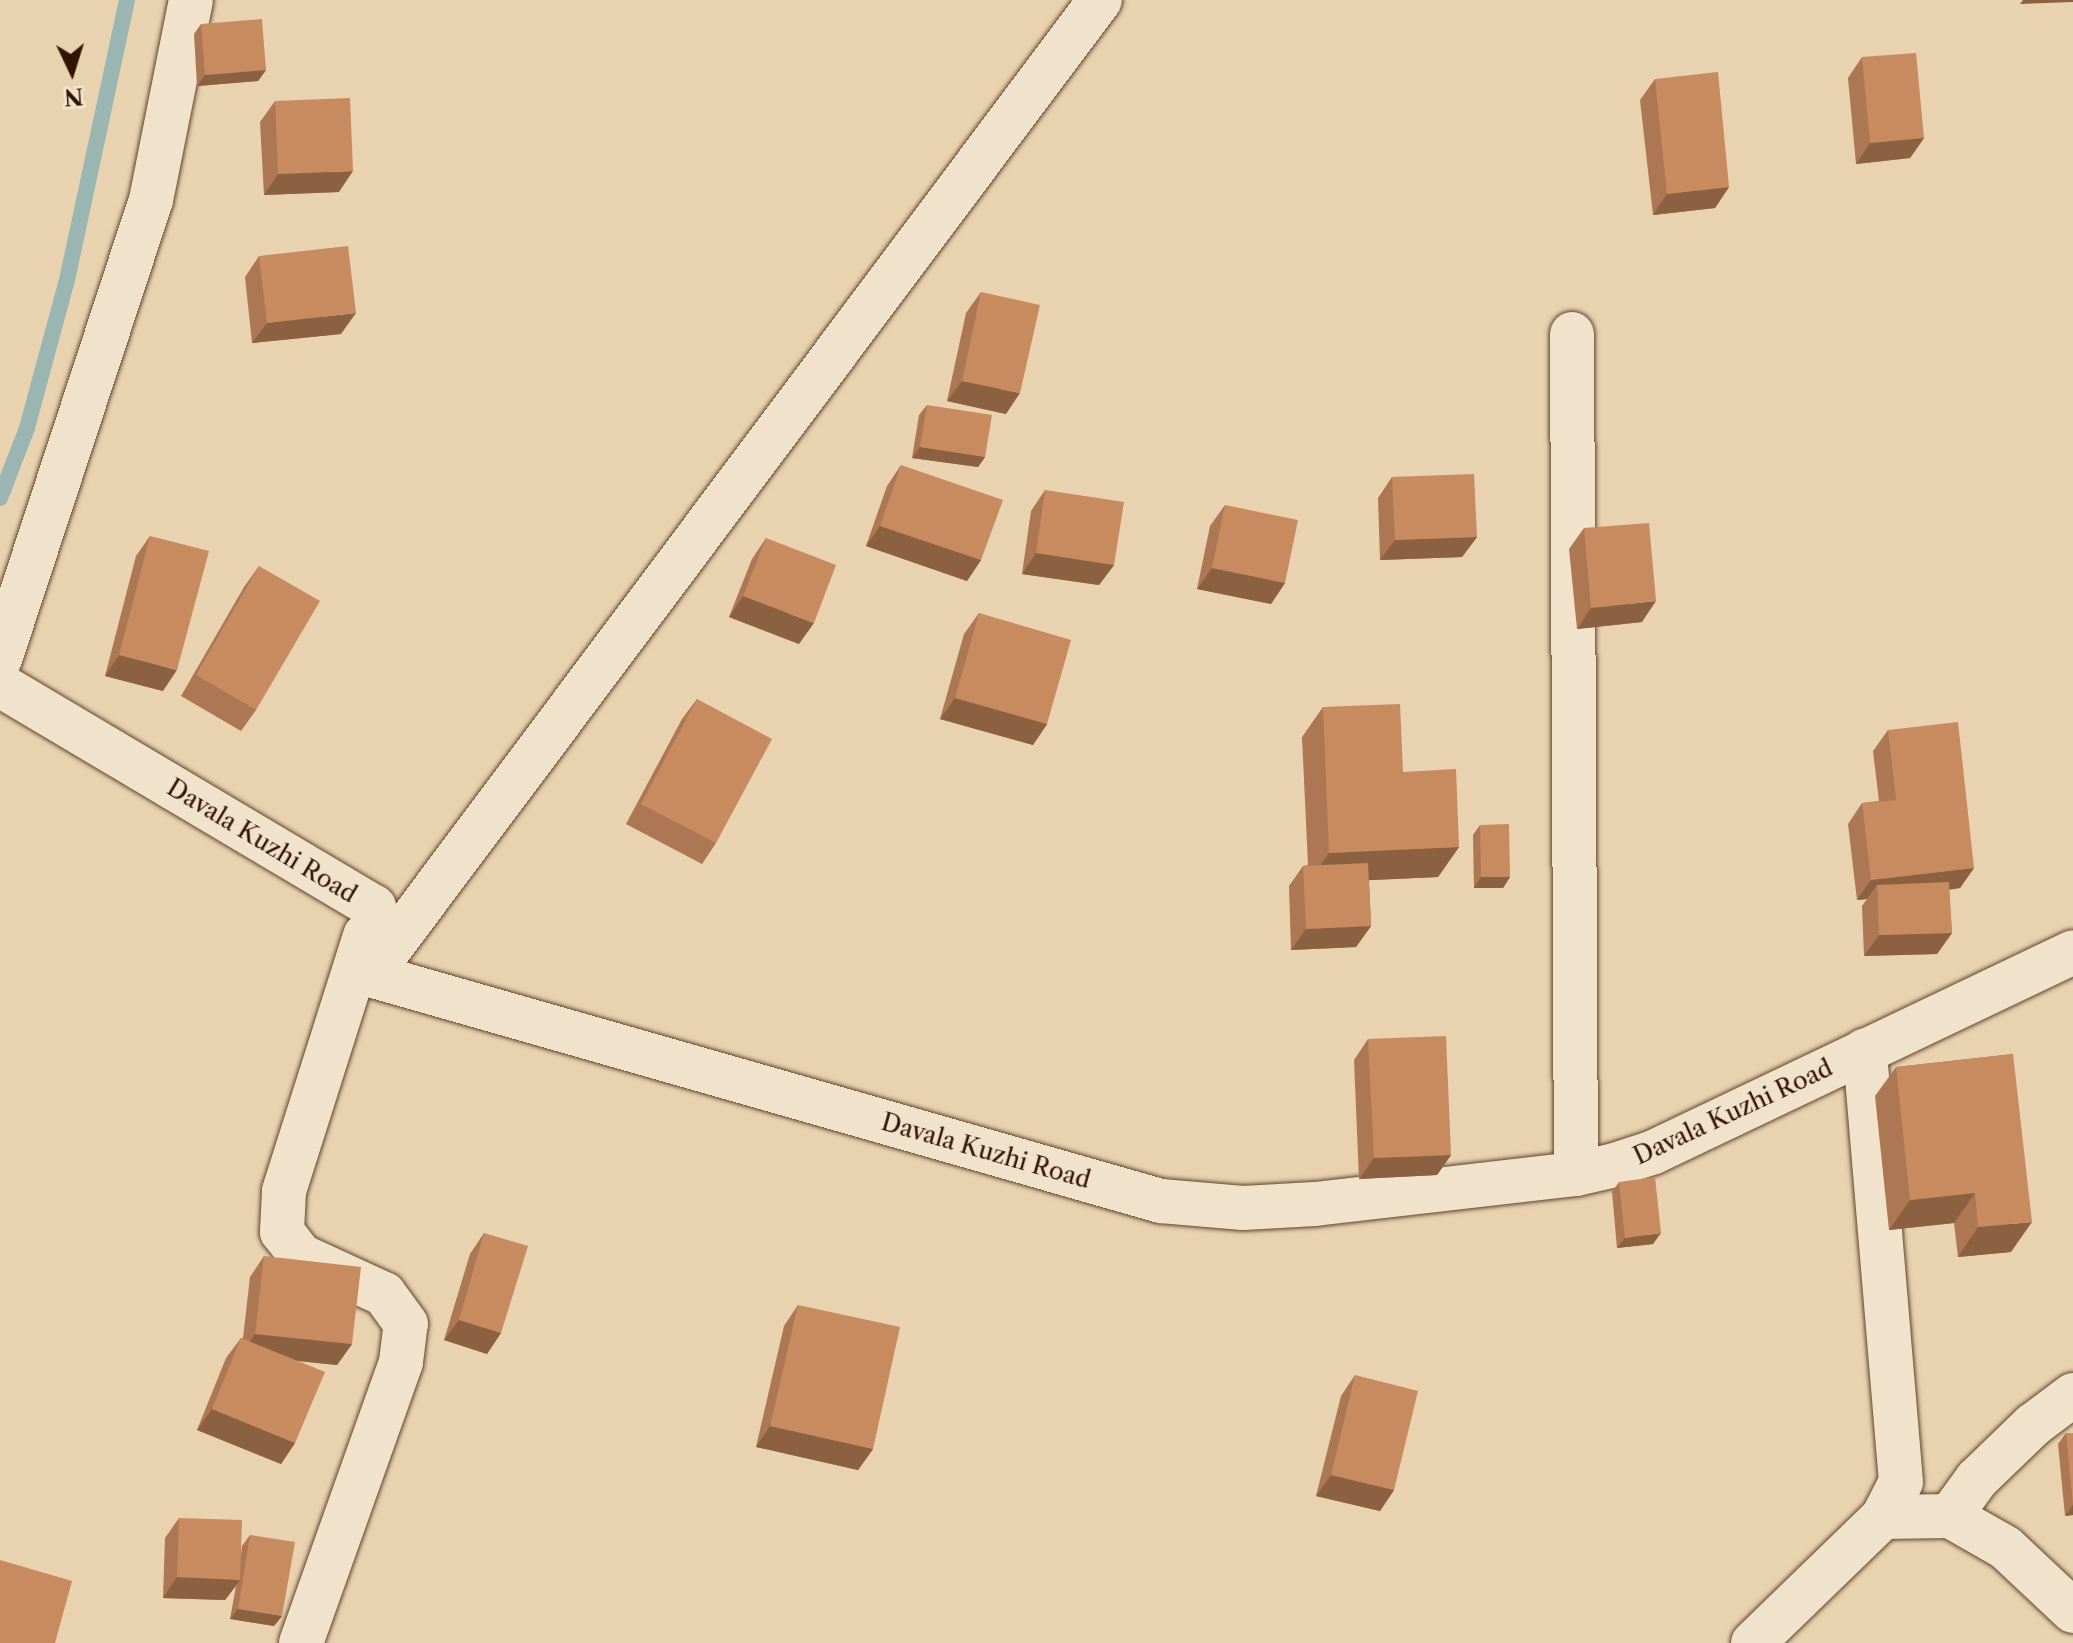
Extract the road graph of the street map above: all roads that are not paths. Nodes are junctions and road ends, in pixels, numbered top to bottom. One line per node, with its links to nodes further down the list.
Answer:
1 (191, 0): 4 (street)
2 (1100, 0): 8 (street)
3 (1572, 334): 10 (street)
4 (0, 659)
5 (0, 685): 6 (street, Davala Kuzhi Road)
6 (374, 907): 8 (street, Davala Kuzhi Road); 15 (street)
7 (2073, 952): 9 (street, Davala Kuzhi Road)
8 (370, 975): 10 (street, Davala Kuzhi Road)
9 (1865, 1050): 10 (street, Davala Kuzhi Road); 13 (street)
10 (1576, 1174)
11 (2073, 1395): 12 (street)
12 (1950, 1516): 13 (street); 14 (street)
13 (1883, 1517): 16 (street)
14 (2073, 1611)
15 (301, 1643)
16 (1753, 1643)

